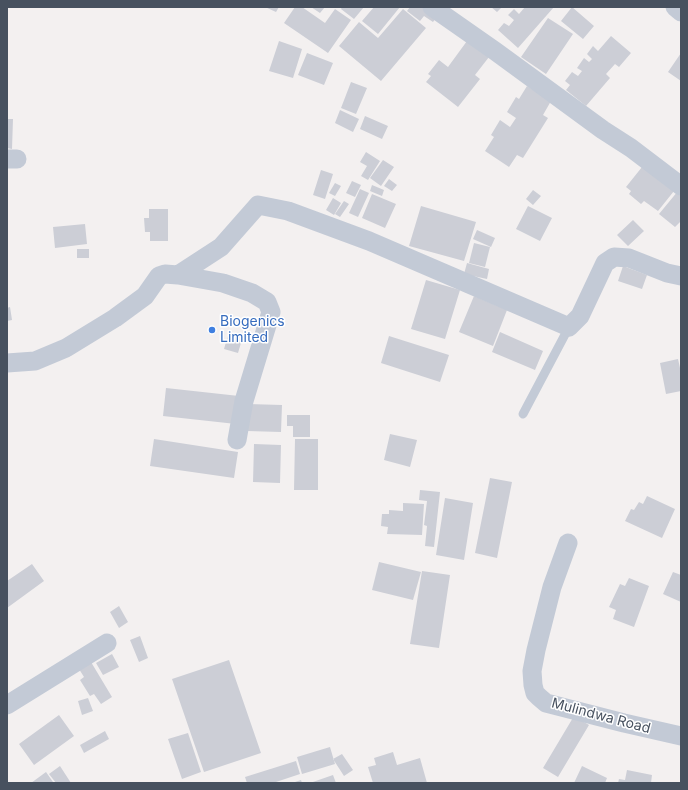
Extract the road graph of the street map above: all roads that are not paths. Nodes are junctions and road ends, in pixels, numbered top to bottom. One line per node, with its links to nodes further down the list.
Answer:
1 (432, 7): 4 (street)
2 (675, 7): 3 (street)
3 (681, 12)
4 (681, 186)
5 (178, 275): 7 (street); 8 (street); 10 (street)
6 (681, 276): 7 (street)
7 (569, 327): 9 (lane)
8 (7, 363)
9 (523, 414)
10 (237, 440)
11 (568, 543): 14 (street, Mulindwa Road)
12 (107, 643): 13 (street)
13 (7, 705)
14 (681, 736)

